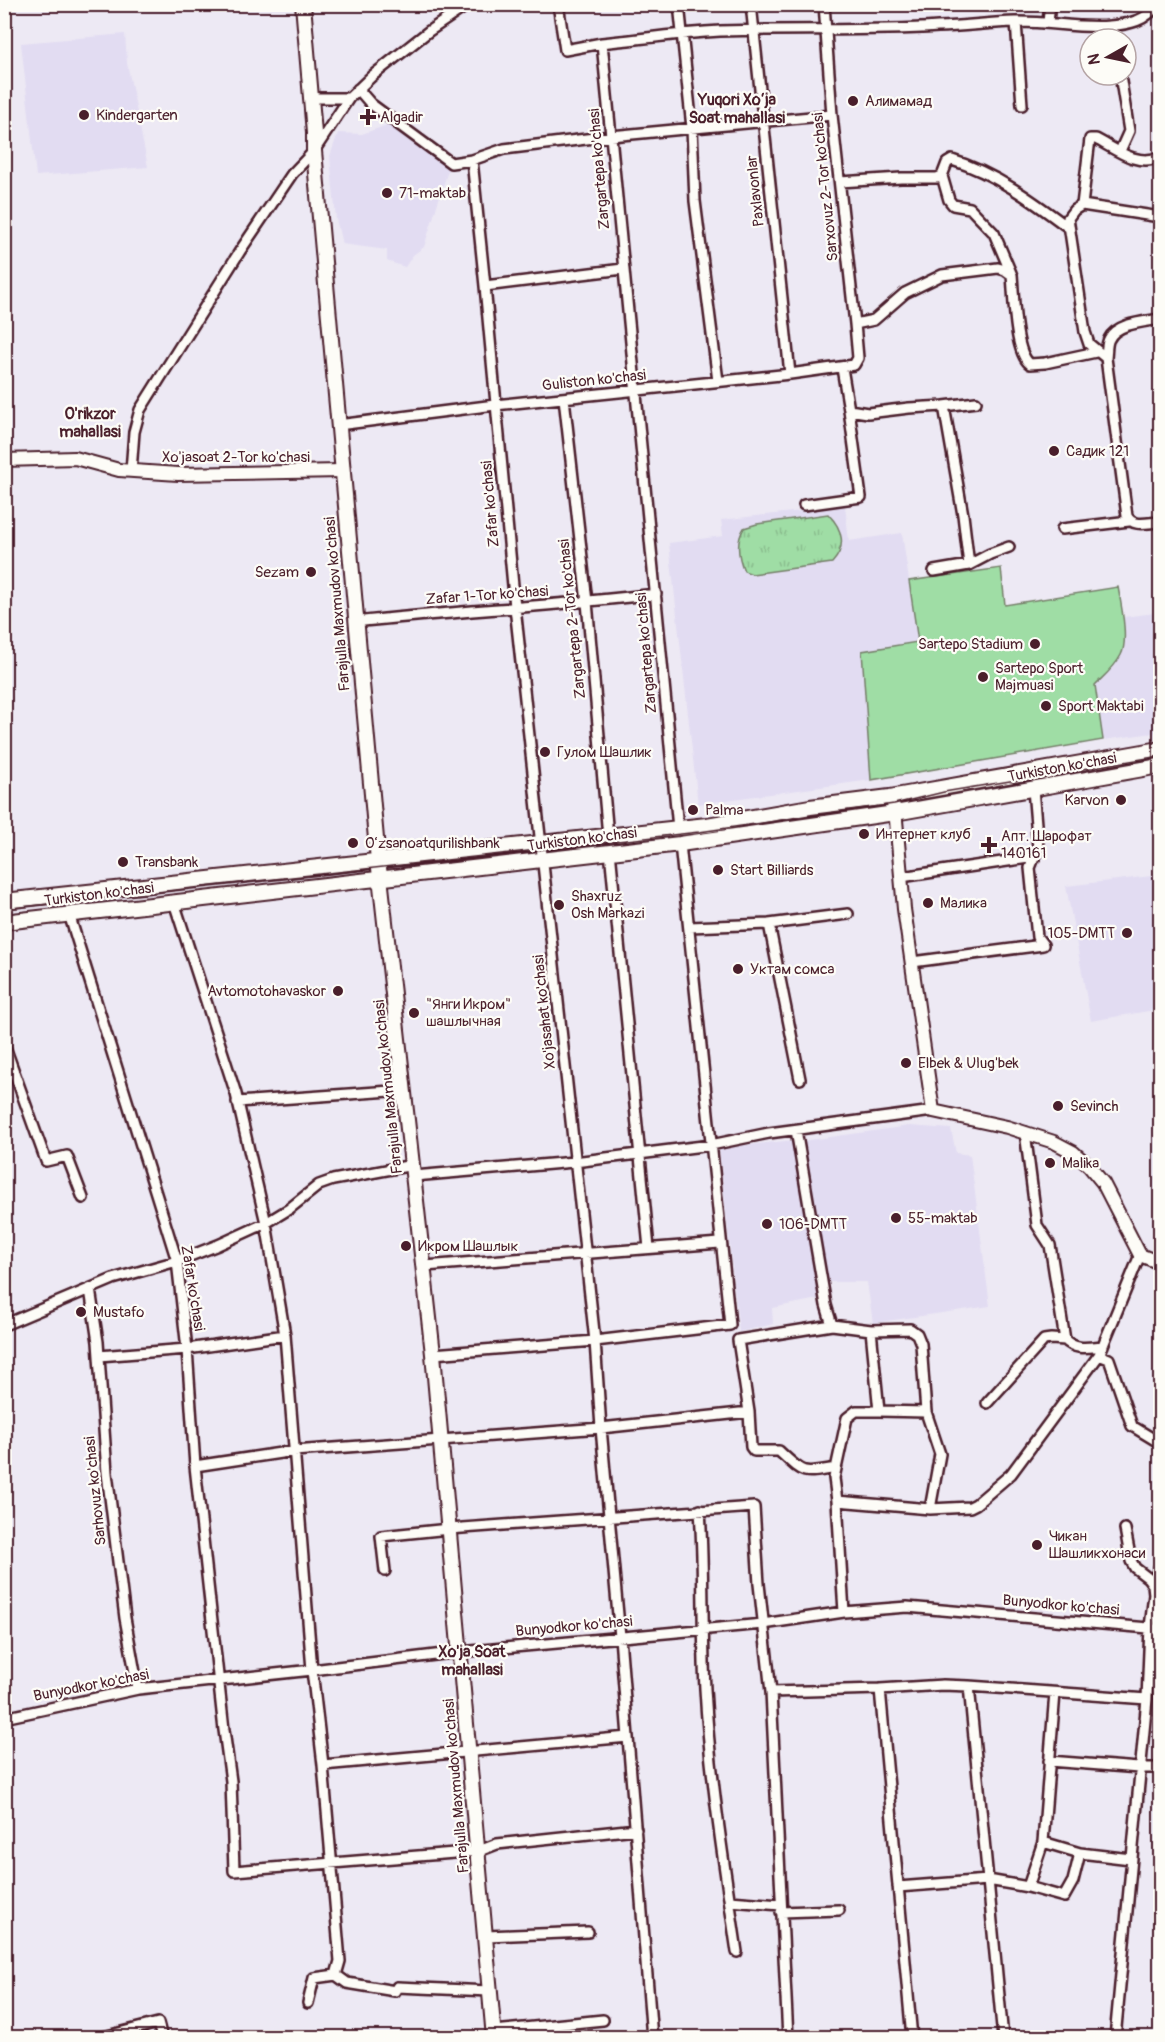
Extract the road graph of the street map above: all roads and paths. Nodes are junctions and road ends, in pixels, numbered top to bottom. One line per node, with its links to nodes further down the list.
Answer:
1 (303, 4): 18 (main road, Farajulla Maxmudov ko'chasi)
2 (469, 4): 17 (street)
3 (558, 4): 15 (street)
4 (679, 4): 14 (street)
5 (751, 4): 13 (street, Paxlavonlar)
6 (824, 4): 12 (street, Sarxovuz 2-Tor ko'chasi)
7 (1050, 4): 10 (street)
8 (1158, 4): 11 (street)
9 (1016, 22): 10 (street); 12 (street); 20 (street)
10 (1048, 22): 11 (street)
11 (1112, 26)
12 (826, 30): 13 (street); 21 (street, Sarxovuz 2-Tor ko'chasi)
13 (754, 31): 14 (street); 22 (street, Paxlavonlar)
14 (682, 34): 15 (street); 23 (street)
15 (602, 43): 24 (street, Zargartepa ko'chasi)
16 (1122, 87): 26 (street)
17 (358, 89): 19 (street); 28 (street)
18 (311, 98): 19 (street); 25 (main road, Farajulla Maxmudov ko'chasi)
19 (349, 98): 25 (street)
20 (1022, 105)
21 (832, 115): 22 (street); 30 (street, Sarxovuz 2-Tor ko'chasi)
22 (763, 123): 23 (street); 43 (street, Paxlavonlar)
23 (693, 128): 24 (street); 44 (street)
24 (611, 136): 28 (street); 34 (street, Zargartepa ko'chasi)
25 (314, 151): 51 (main road, Farajulla Maxmudov ko'chasi); 53 (street)
26 (1120, 152): 27 (street); 31 (street)
27 (1161, 157)
28 (472, 160): 36 (street, Zafar ko'chasi)
29 (942, 176): 30 (street); 33 (street); 35 (street)
30 (840, 182): 38 (street, Sarxovuz 2-Tor ko'chasi)
31 (1082, 204): 32 (street); 33 (street)
32 (1161, 217)
33 (1069, 228): 39 (street)
34 (623, 269): 36 (street); 45 (street, Zargartepa ko'chasi)
35 (1012, 275): 38 (street); 39 (street)
36 (485, 286): 48 (street, Zafar ko'chasi)
37 (1161, 319): 40 (street)
38 (855, 324): 41 (street, Sarxovuz 2-Tor ko'chasi)
39 (1096, 352): 40 (street)
40 (1106, 358): 56 (street)
41 (854, 365): 42 (street, Guliston ko'chasi)
42 (842, 368): 43 (street, Guliston ko'chasi); 50 (street)
43 (790, 374): 44 (street, Guliston ko'chasi)
44 (718, 381): 45 (street, Guliston ko'chasi)
45 (635, 390): 46 (street, Guliston ko'chasi); 62 (street, Zargartepa ko'chasi)
46 (564, 398): 48 (street, Guliston ko'chasi); 63 (street, Zargartepa 2-Tor ko'chasi)
47 (976, 402): 49 (street)
48 (495, 405): 51 (street, Guliston ko'chasi); 64 (street, Zafar ko'chasi)
49 (944, 406): 50 (street); 60 (street)
50 (849, 410): 55 (street)
51 (338, 425): 54 (main road, Farajulla Maxmudov ko'chasi)
52 (4, 460): 53 (street, Xo'jasoat 2-Tor ko'chasi)
53 (130, 471): 54 (street, Xo'jasoat 2-Tor ko'chasi)
54 (342, 471): 65 (main road, Farajulla Maxmudov ko'chasi)
55 (804, 506)
56 (1129, 521): 57 (street); 58 (street)
57 (1161, 522)
58 (1062, 529)
59 (1008, 547): 60 (street)
60 (969, 565): 61 (street)
61 (934, 571)
62 (656, 594): 63 (street, Zafar 1-Tor ko'chasi); 71 (street, Zargartepa ko'chasi)
63 (587, 602): 64 (street, Zafar 1-Tor ko'chasi); 72 (street, Zargartepa 2-Tor ko'chasi)
64 (515, 607): 65 (street, Zafar 1-Tor ko'chasi); 73 (street, Zafar ko'chasi)
65 (356, 622): 77 (main road, Farajulla Maxmudov ko'chasi)
66 (1161, 749): 69 (main road, Turkiston ko'chasi)
67 (1161, 766): 68 (main road, Turkiston ko'chasi)
68 (1033, 789): 70 (main road, Turkiston ko'chasi); 76 (street)
69 (890, 796): 70 (street); 71 (main road, Turkiston ko'chasi)
70 (895, 813): 74 (main road, Turkiston ko'chasi); 79 (street)
71 (678, 828): 72 (main road, Turkiston ko'chasi)
72 (608, 836): 73 (main road, Turkiston ko'chasi)
73 (541, 844): 77 (main road, Turkiston ko'chasi); 78 (street, Xo'jasahat ko'chasi)
74 (680, 844): 75 (main road, Turkiston ko'chasi); 87 (street)
75 (610, 851): 78 (main road, Turkiston ko'chasi); 97 (street)
76 (1035, 857): 79 (street); 88 (street)
77 (378, 860): 80 (main road, Farajulla Maxmudov ko'chasi); 81 (main road, Turkiston ko'chasi)
78 (543, 860): 80 (main road, Turkiston ko'chasi); 98 (street, Xo'jasahat ko'chasi)
79 (901, 876): 88 (street)
80 (380, 879): 82 (main road, Turkiston ko'chasi); 91 (main road, Farajulla Maxmudov ko'chasi)
81 (4, 901)
82 (174, 902): 83 (main road, Turkiston ko'chasi); 92 (street)
83 (69, 914): 85 (main road, Turkiston ko'chasi); 106 (street, Zafar ko'chasi)
84 (848, 914): 86 (street)
85 (4, 922)
86 (769, 924): 87 (street); 90 (street)
87 (689, 927): 96 (street)
88 (912, 962): 93 (street)
89 (4, 1044): 100 (street)
90 (800, 1079)
91 (405, 1090): 92 (street); 99 (main road, Farajulla Maxmudov ko'chasi)
92 (237, 1102): 101 (street)
93 (933, 1111): 94 (street); 95 (street)
94 (796, 1130): 96 (street); 111 (street)
95 (1025, 1132): 105 (street); 114 (street)
96 (711, 1145): 97 (street); 102 (street)
97 (641, 1153): 98 (street); 103 (street)
98 (574, 1162): 99 (street); 104 (street, Xo'jasahat ko'chasi)
99 (414, 1171): 101 (street); 108 (main road, Farajulla Maxmudov ko'chasi)
100 (83, 1198)
101 (266, 1223): 106 (street); 113 (street)
102 (720, 1243): 103 (street); 115 (street)
103 (649, 1248): 104 (street)
104 (585, 1253): 108 (street); 115 (street, Xo'jasahat ko'chasi)
105 (1140, 1255): 107 (street); 117 (street)
106 (177, 1261): 109 (street); 116 (street, Zafar ko'chasi)
107 (1161, 1263)
108 (425, 1266): 118 (main road, Farajulla Maxmudov ko'chasi)
109 (90, 1289): 110 (street); 119 (street, Sarhovuz ko'chasi)
110 (4, 1325)
111 (832, 1325): 112 (street); 122 (street)
112 (871, 1330): 121 (street); 123 (street)
113 (285, 1335): 116 (street); 127 (street)
114 (1065, 1340): 117 (street); 120 (street)
115 (595, 1341): 118 (street); 124 (street, Xo'jasahat ko'chasi)
116 (187, 1349): 119 (street); 128 (street, Zafar ko'chasi)
117 (1101, 1350): 126 (street); 131 (street)
118 (433, 1354): 125 (main road, Farajulla Maxmudov ko'chasi)
119 (99, 1356): 149 (street, Sarhovuz ko'chasi)
120 (987, 1402)
121 (879, 1411): 123 (street); 129 (street)
122 (749, 1412): 124 (street); 129 (street)
123 (926, 1412): 131 (street)
124 (600, 1428): 125 (street); 133 (street, Xo'jasahat ko'chasi)
125 (441, 1441): 127 (street); 134 (main road, Farajulla Maxmudov ko'chasi)
126 (1161, 1443)
127 (294, 1451): 128 (street); 146 (street)
128 (195, 1466): 147 (street, Zafar ko'chasi)
129 (836, 1468): 130 (street)
130 (837, 1501): 131 (street); 139 (street)
131 (930, 1509)
132 (700, 1510): 133 (street); 140 (street); 143 (street)
133 (609, 1517): 134 (street); 144 (street, Xo'jasahat ko'chasi)
134 (449, 1529): 137 (street); 145 (main road, Farajulla Maxmudov ko'chasi)
135 (1125, 1529): 138 (street)
136 (1161, 1565): 138 (street)
137 (385, 1571)
138 (1153, 1585): 141 (street)
139 (844, 1612): 140 (street, Bunyodkor ko'chasi); 141 (street, Bunyodkor ko'chasi)
140 (763, 1624): 143 (street, Bunyodkor ko'chasi); 151 (street)
141 (1150, 1627): 142 (street, Bunyodkor ko'chasi); 153 (street)
142 (1161, 1629)
143 (704, 1630): 144 (street, Bunyodkor ko'chasi); 170 (street)
144 (620, 1637): 145 (street, Bunyodkor ko'chasi); 155 (street, Xo'jasahat ko'chasi)
145 (460, 1652): 146 (street, Bunyodkor ko'chasi); 156 (main road, Farajulla Maxmudov ko'chasi)
146 (312, 1670): 147 (street, Bunyodkor ko'chasi); 158 (street)
147 (219, 1680): 149 (street, Bunyodkor ko'chasi); 166 (street, Zafar ko'chasi)
148 (969, 1686): 150 (street); 152 (street); 167 (street)
149 (138, 1689): 154 (street, Bunyodkor ko'chasi)
150 (880, 1689): 151 (street); 168 (street)
151 (771, 1692): 171 (street)
152 (1055, 1693): 153 (street); 157 (street)
153 (1147, 1699): 159 (street)
154 (4, 1718)
155 (628, 1737): 156 (street); 161 (street, Xo'jasahat ko'chasi)
156 (470, 1752): 158 (street); 163 (main road, Farajulla Maxmudov ko'chasi)
157 (1048, 1761): 159 (street); 162 (street)
158 (323, 1765): 166 (street)
159 (1139, 1768): 160 (street); 165 (street)
160 (1161, 1768)
161 (636, 1829): 163 (street); 183 (street, Xo'jasahat ko'chasi)
162 (1043, 1842): 164 (street); 169 (street)
163 (479, 1851): 166 (street); 174 (main road, Farajulla Maxmudov ko'chasi)
164 (1080, 1853): 165 (street); 169 (street)
165 (1131, 1859): 187 (street)
166 (331, 1864): 176 (street)
167 (988, 1880): 168 (street); 169 (street); 186 (street)
168 (898, 1887): 185 (street)
169 (1029, 1887)
170 (730, 1901): 171 (street); 175 (street)
171 (781, 1908): 172 (street); 184 (street)
172 (839, 1910)
173 (588, 1932): 174 (street)
174 (486, 1936): 177 (main road, Farajulla Maxmudov ko'chasi)
175 (737, 1952)
176 (336, 1975): 177 (street); 178 (street)
177 (490, 1991): 180 (main road, Farajulla Maxmudov ko'chasi)
178 (308, 2003)
179 (603, 2020): 180 (street)
180 (494, 2034)
181 (99, 2037): 182 (street)
182 (162, 2037)
183 (652, 2037)
184 (788, 2037)
185 (912, 2037)
186 (1003, 2037)
187 (1115, 2037)

